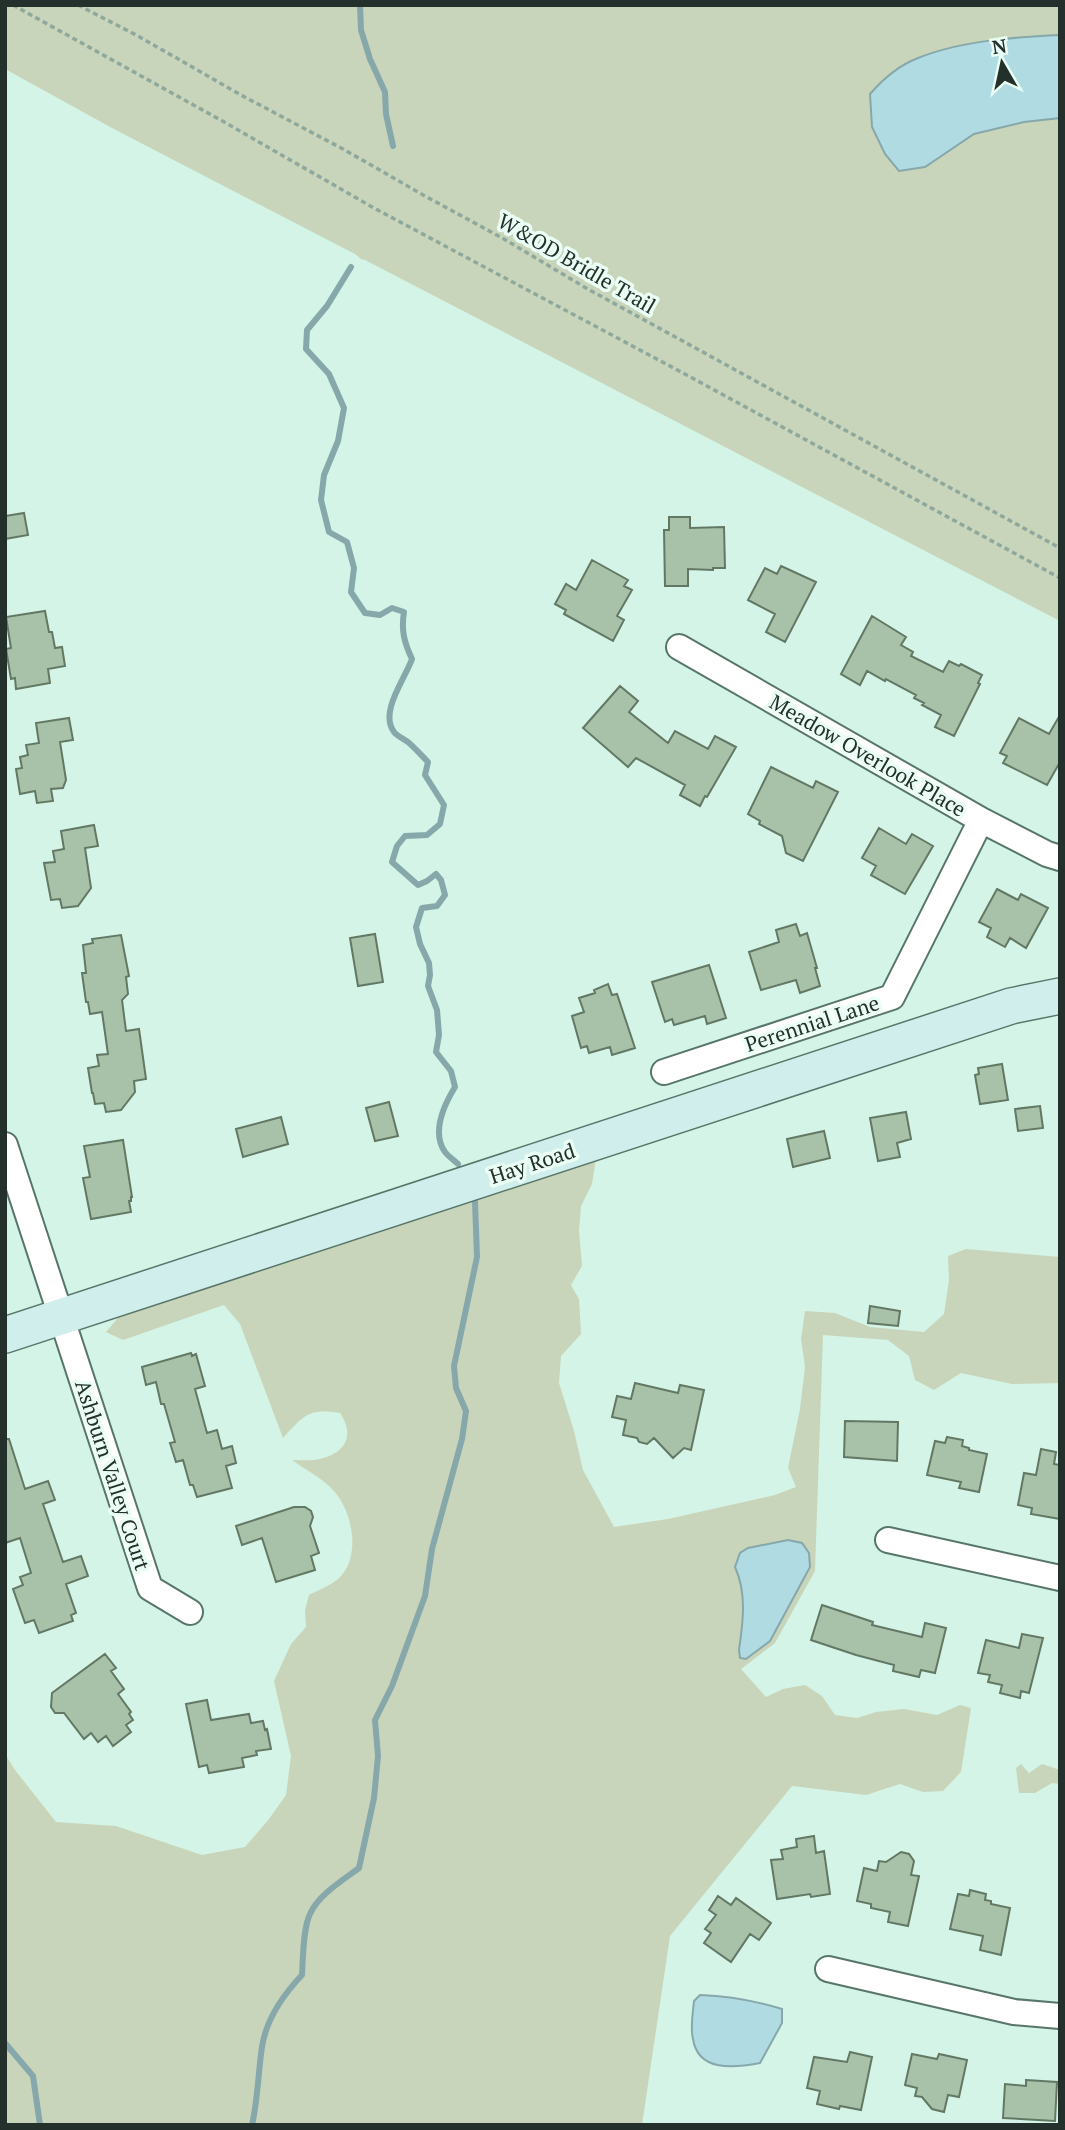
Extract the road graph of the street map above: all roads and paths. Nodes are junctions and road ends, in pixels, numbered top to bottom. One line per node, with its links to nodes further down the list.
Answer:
1 (13, 5): 4 (path)
2 (78, 5): 3 (path, W&OD Bridle Trail)
3 (1060, 548)
4 (1060, 579)
5 (679, 647): 6 (street, Meadow Overlook Place)
6 (981, 820): 7 (street, Meadow Overlook Place); 9 (street, Perennial Lane)
7 (1060, 858)
8 (1060, 996): 11 (street, Hay Road)
9 (664, 1072)
10 (5, 1144): 11 (street, Ashburn Valley Court)
11 (62, 1317): 12 (street, Hay Road); 15 (street, Ashburn Valley Court)
12 (5, 1335)
13 (888, 1540): 14 (street)
14 (1060, 1578)
15 (190, 1612)
16 (828, 1969): 17 (street)
17 (1060, 2016)

